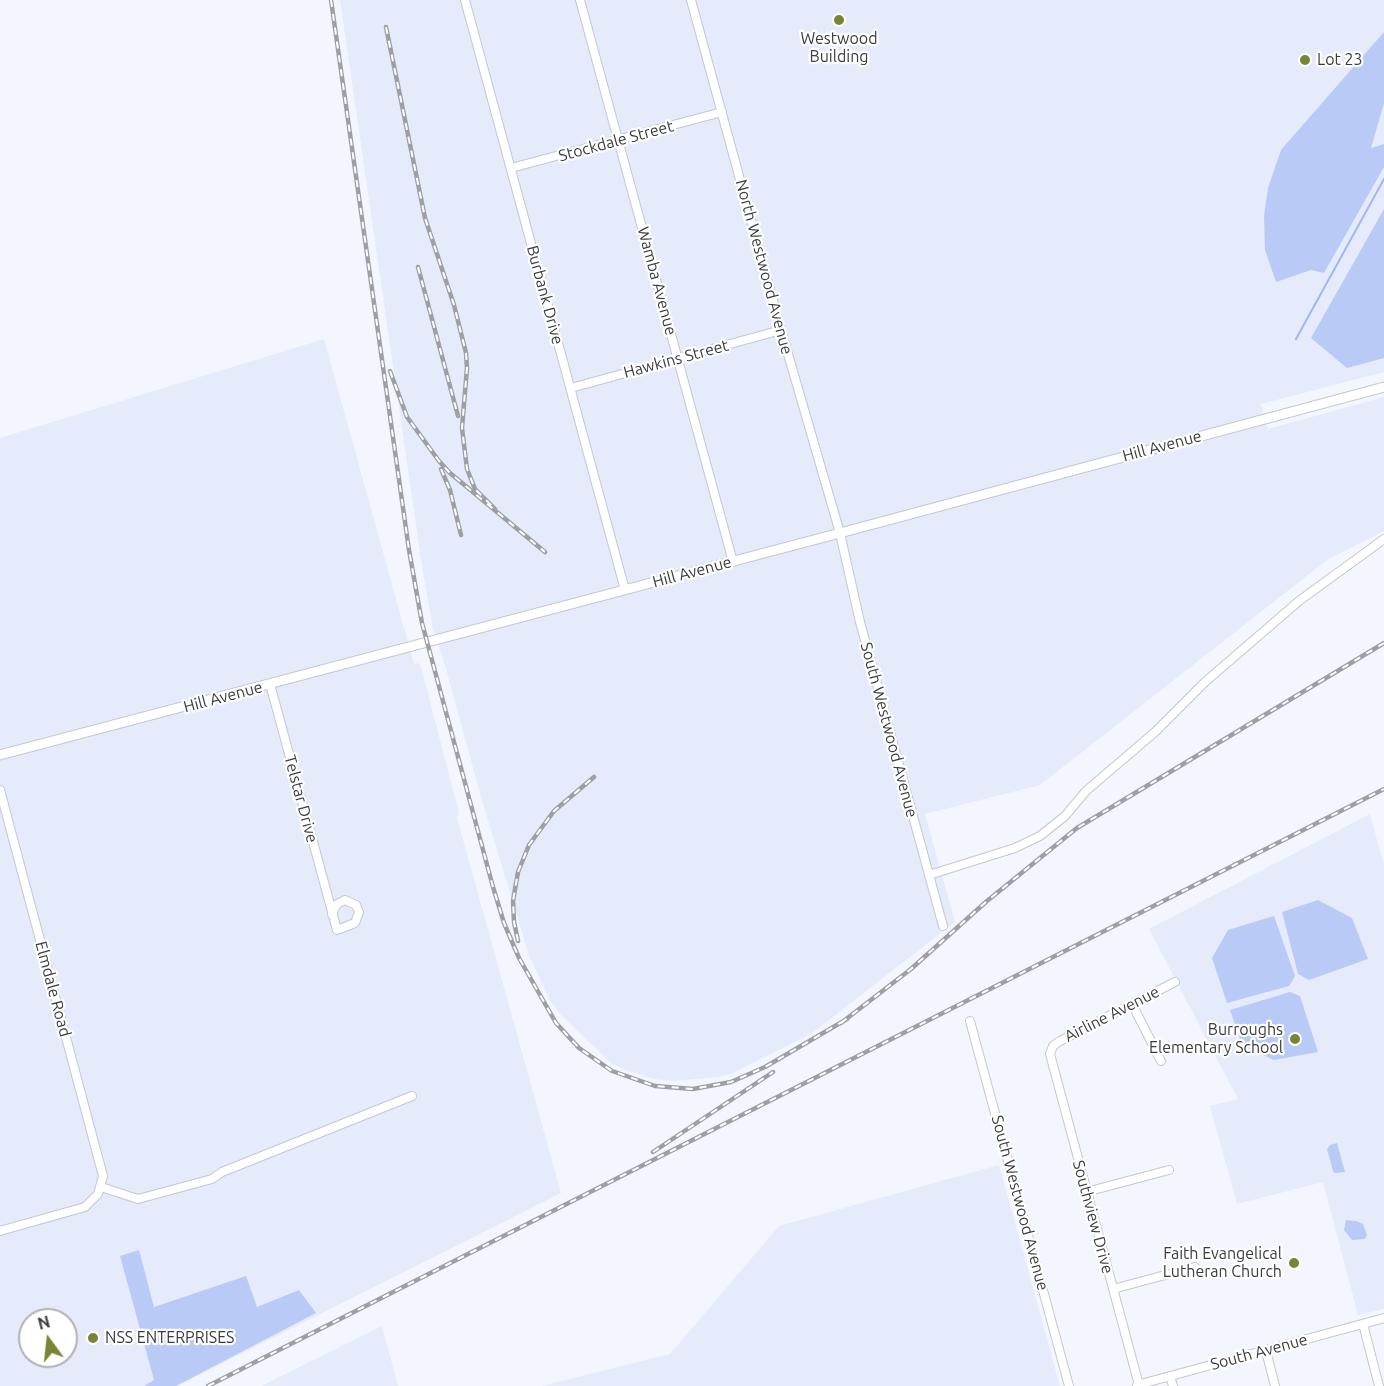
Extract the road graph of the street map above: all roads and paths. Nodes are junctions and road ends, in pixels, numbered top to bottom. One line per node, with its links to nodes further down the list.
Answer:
1 (465, 0): 6 (street, Burbank Drive)
2 (580, 0): 5 (street, Wamba Avenue)
3 (691, 0): 4 (street, North Westwood Avenue)
4 (722, 112): 5 (street, Stockdale Street); 7 (street, North Westwood Avenue)
5 (618, 141): 6 (street, Stockdale Street); 8 (street, Wamba Avenue)
6 (511, 168): 10 (street, Burbank Drive)
7 (781, 330): 8 (street, Hawkins Street); 11 (street, North Westwood Avenue)
8 (678, 358): 10 (street, Hawkins Street); 13 (street, Wamba Avenue)
9 (1384, 387): 11 (main road, Hill Avenue)
10 (571, 388): 14 (street, Burbank Drive)
11 (840, 533): 13 (main road, Hill Avenue); 18 (street, South Westwood Avenue)
12 (1384, 539): 18 (street)
13 (733, 562): 14 (main road, Hill Avenue)
14 (625, 590): 15 (main road, Hill Avenue)
15 (270, 684): 16 (main road, Hill Avenue); 19 (street, Telstar Drive)
16 (0, 755)
17 (0, 790): 28 (street, Elmdale Road)
18 (929, 874): 20 (street, South Westwood Avenue)
19 (332, 914)
20 (943, 926)
21 (1175, 982): 22 (street, Airline Avenue)
22 (1132, 1004): 24 (street, Airline Avenue); 25 (street)
23 (970, 1021): 38 (street, South Westwood Avenue)
24 (1051, 1050): 29 (street, Southview Drive)
25 (1161, 1061)
26 (411, 1096): 28 (street)
27 (1169, 1170): 29 (street)
28 (101, 1187): 30 (street)
29 (1086, 1192): 32 (street, Southview Drive)
30 (0, 1231)
31 (1195, 1267): 32 (street)
32 (1113, 1289): 37 (street, Southview Drive)
33 (1384, 1318): 34 (street, South Avenue)
34 (1363, 1324): 35 (street, South Avenue); 41 (street)
35 (1266, 1351): 36 (street, South Avenue); 40 (street)
36 (1170, 1376): 37 (street, South Avenue); 39 (street)
37 (1136, 1385)
38 (1069, 1386)
39 (1173, 1386)
40 (1275, 1386)
41 (1379, 1386)

